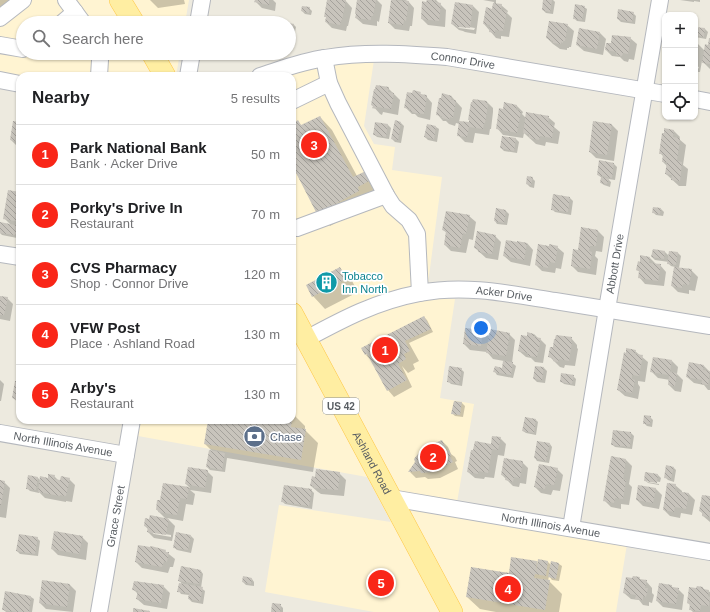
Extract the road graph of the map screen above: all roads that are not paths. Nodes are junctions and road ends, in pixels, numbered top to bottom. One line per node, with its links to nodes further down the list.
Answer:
1 (23, 0): 7 (street)
2 (120, 0): 5 (main road)
3 (202, 0): 6 (street)
4 (660, 0): 21 (street, Abbott Drive)
5 (130, 16)
6 (199, 16)
7 (0, 18)
8 (0, 45): 9 (street)
9 (16, 48)
10 (324, 58): 17 (street, Connor Drive); 20 (street); 21 (street, Connor Drive)
11 (100, 60): 14 (street)
12 (156, 60): 15 (main road)
13 (191, 60): 16 (street)
14 (99, 72)
15 (163, 72)
16 (189, 72)
17 (272, 72)
18 (0, 80): 19 (street)
19 (16, 83)
20 (329, 83): 23 (street); 26 (street)
21 (644, 91): 22 (street, Connor Drive); 31 (street, Abbott Drive)
22 (662, 94)
23 (296, 99)
24 (698, 100): 25 (street)
25 (710, 102)
26 (386, 195): 27 (street); 30 (street)
27 (296, 225)
28 (0, 254): 29 (street)
29 (16, 256)
30 (420, 293): 31 (street, Acker Drive); 34 (street, Acker Drive)
31 (607, 309): 33 (street, Acker Drive); 39 (street, Abbott Drive)
32 (296, 320): 34 (main road, Ashland Road / US 42)
33 (710, 326)
34 (306, 339): 38 (main road, Ashland Road / US 42)
35 (131, 424): 37 (street, Grace Street)
36 (0, 433): 37 (street, North Illinois Avenue)
37 (126, 455): 41 (street, Grace Street)
38 (391, 498): 39 (street, North Illinois Avenue); 42 (main road, Ashland Road / US 42)
39 (571, 528): 40 (street, North Illinois Avenue)
40 (710, 552)
41 (99, 612)
42 (452, 612)

